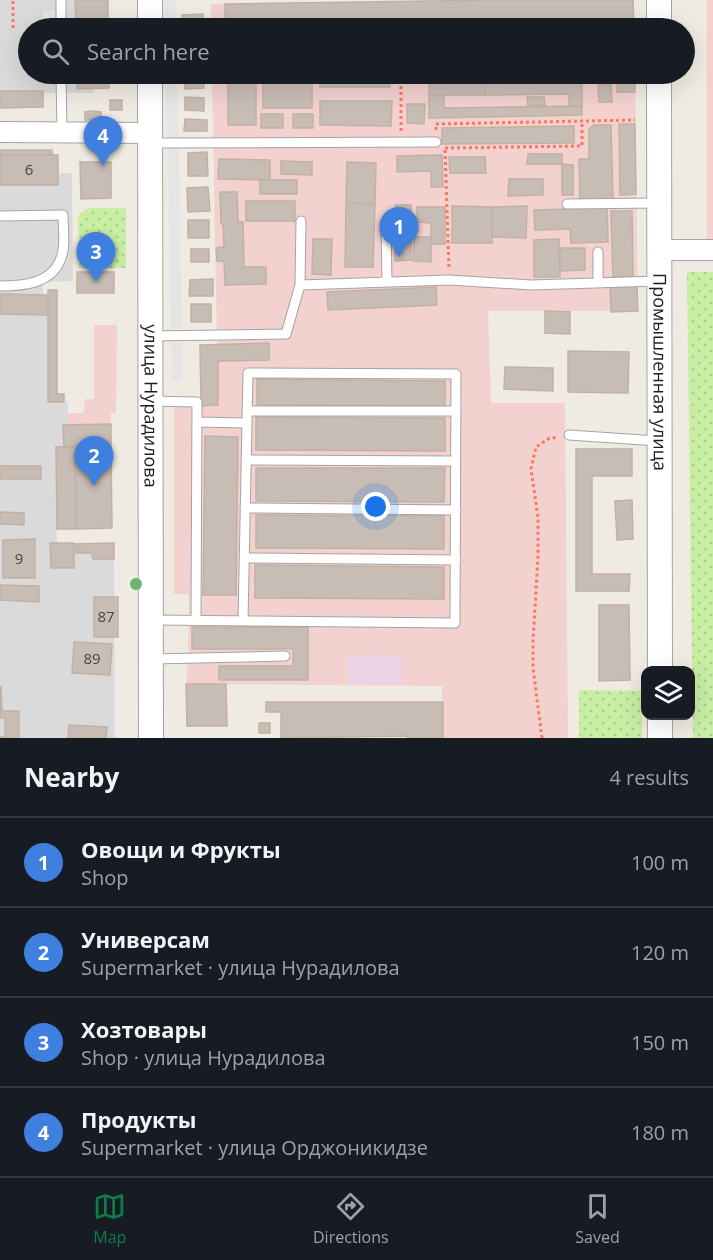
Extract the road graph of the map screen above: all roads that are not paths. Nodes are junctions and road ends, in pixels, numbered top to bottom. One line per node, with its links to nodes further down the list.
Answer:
1 (61, 0): 4 (lane)
2 (150, 0): 5 (street)
3 (659, 0): 6 (street)
4 (61, 18)
5 (150, 18)
6 (659, 18)
7 (61, 84): 11 (lane)
8 (150, 84): 12 (street, улица Нурадилова)
9 (659, 84): 14 (street, Промышленная улица)
10 (0, 132): 11 (street)
11 (62, 132): 12 (street)
12 (150, 138): 13 (lane); 27 (street, улица Нурадилова)
13 (436, 142)
14 (660, 203): 15 (lane); 19 (street, Промышленная улица)
15 (567, 204)
16 (0, 216): 26 (lane)
17 (300, 220): 25 (lane)
18 (386, 225): 23 (lane)
19 (661, 250): 20 (street); 22 (street, Промышленная улица)
20 (713, 250)
21 (598, 252): 24 (lane)
22 (661, 281): 24 (lane); 34 (street, Промышленная улица)
23 (387, 282): 24 (lane); 25 (lane)
24 (598, 283)
25 (300, 285): 27 (lane)
26 (0, 286)
27 (150, 336): 28 (street, улица Нурадилова)
28 (151, 401): 31 (lane); 41 (street, улица Нурадилова)
29 (247, 411): 30 (lane); 30 (lane); 32 (lane)
30 (456, 411): 36 (lane)
31 (197, 422): 32 (lane); 42 (lane)
32 (247, 423): 35 (lane)
33 (569, 435): 34 (lane)
34 (661, 441): 46 (street, Промышленная улица)
35 (246, 460): 36 (lane); 37 (lane)
36 (456, 461): 38 (lane)
37 (245, 508): 38 (lane); 39 (lane)
38 (456, 510): 40 (lane)
39 (244, 558): 40 (lane); 43 (lane)
40 (456, 560): 43 (lane)
41 (151, 620): 42 (lane); 45 (street, улица Нурадилова)
42 (196, 620): 43 (lane)
43 (243, 621)
44 (285, 656): 45 (lane)
45 (151, 660): 48 (street, улица Нурадилова)
46 (660, 666)
47 (660, 720): 49 (street)
48 (151, 738)
49 (660, 738)

